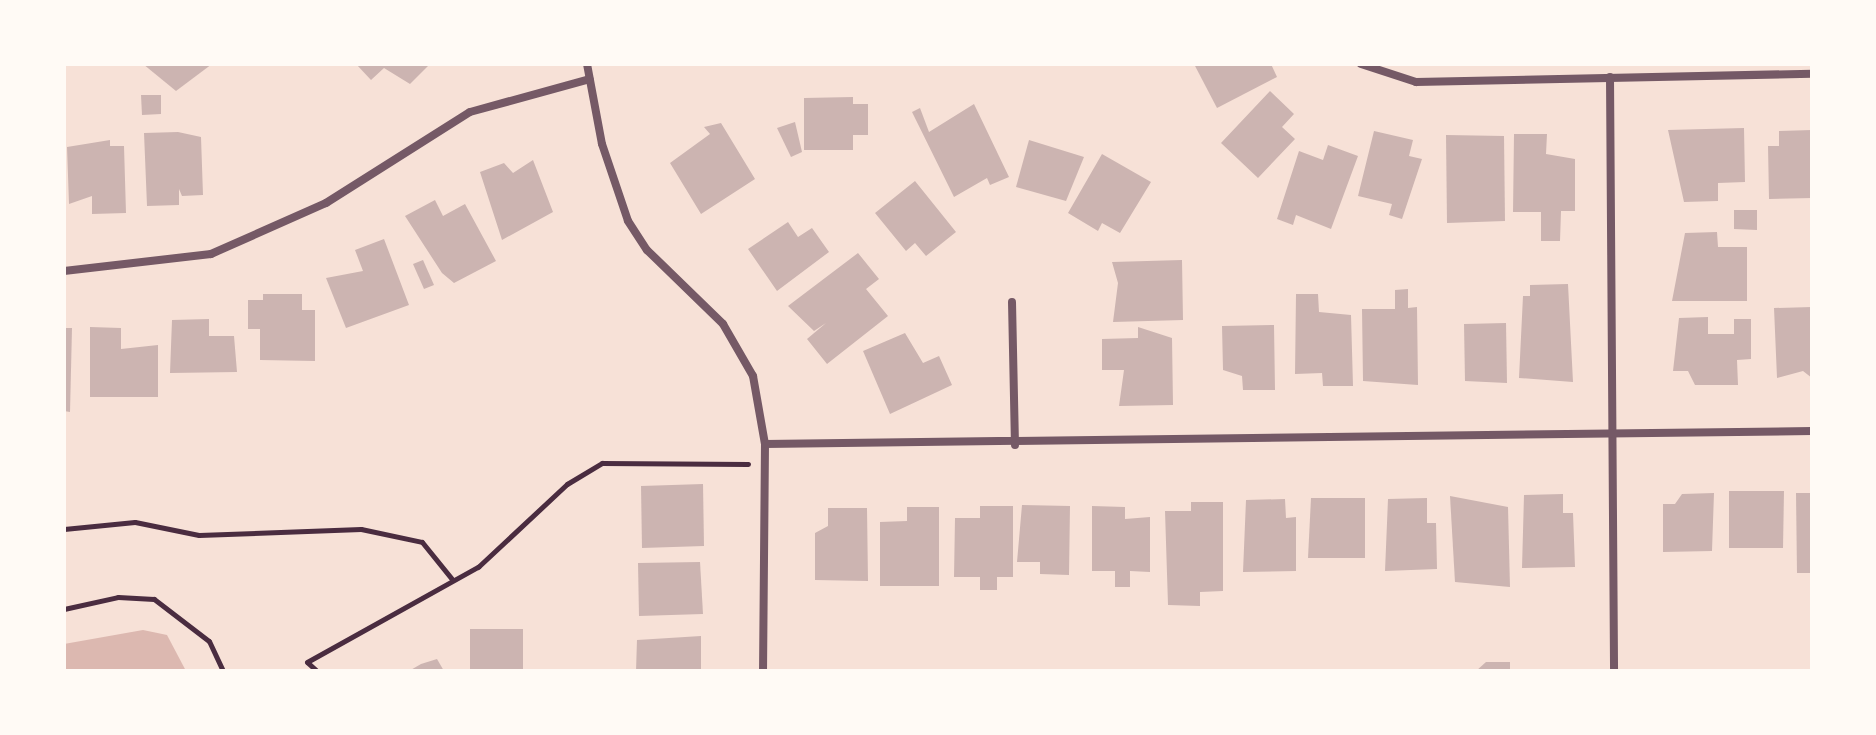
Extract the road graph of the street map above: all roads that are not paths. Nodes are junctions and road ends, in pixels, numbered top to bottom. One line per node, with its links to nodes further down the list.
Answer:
1 (587, 64): 5 (street)
2 (1361, 64): 4 (street)
3 (1812, 74): 4 (street)
4 (1610, 77): 9 (street)
5 (590, 79): 6 (street); 10 (street)
6 (64, 271)
7 (1012, 302): 11 (street)
8 (1812, 431): 9 (street)
9 (1612, 434): 11 (street); 13 (street)
10 (765, 444): 11 (street); 12 (street)
11 (1015, 445)
12 (763, 671)
13 (1614, 671)

